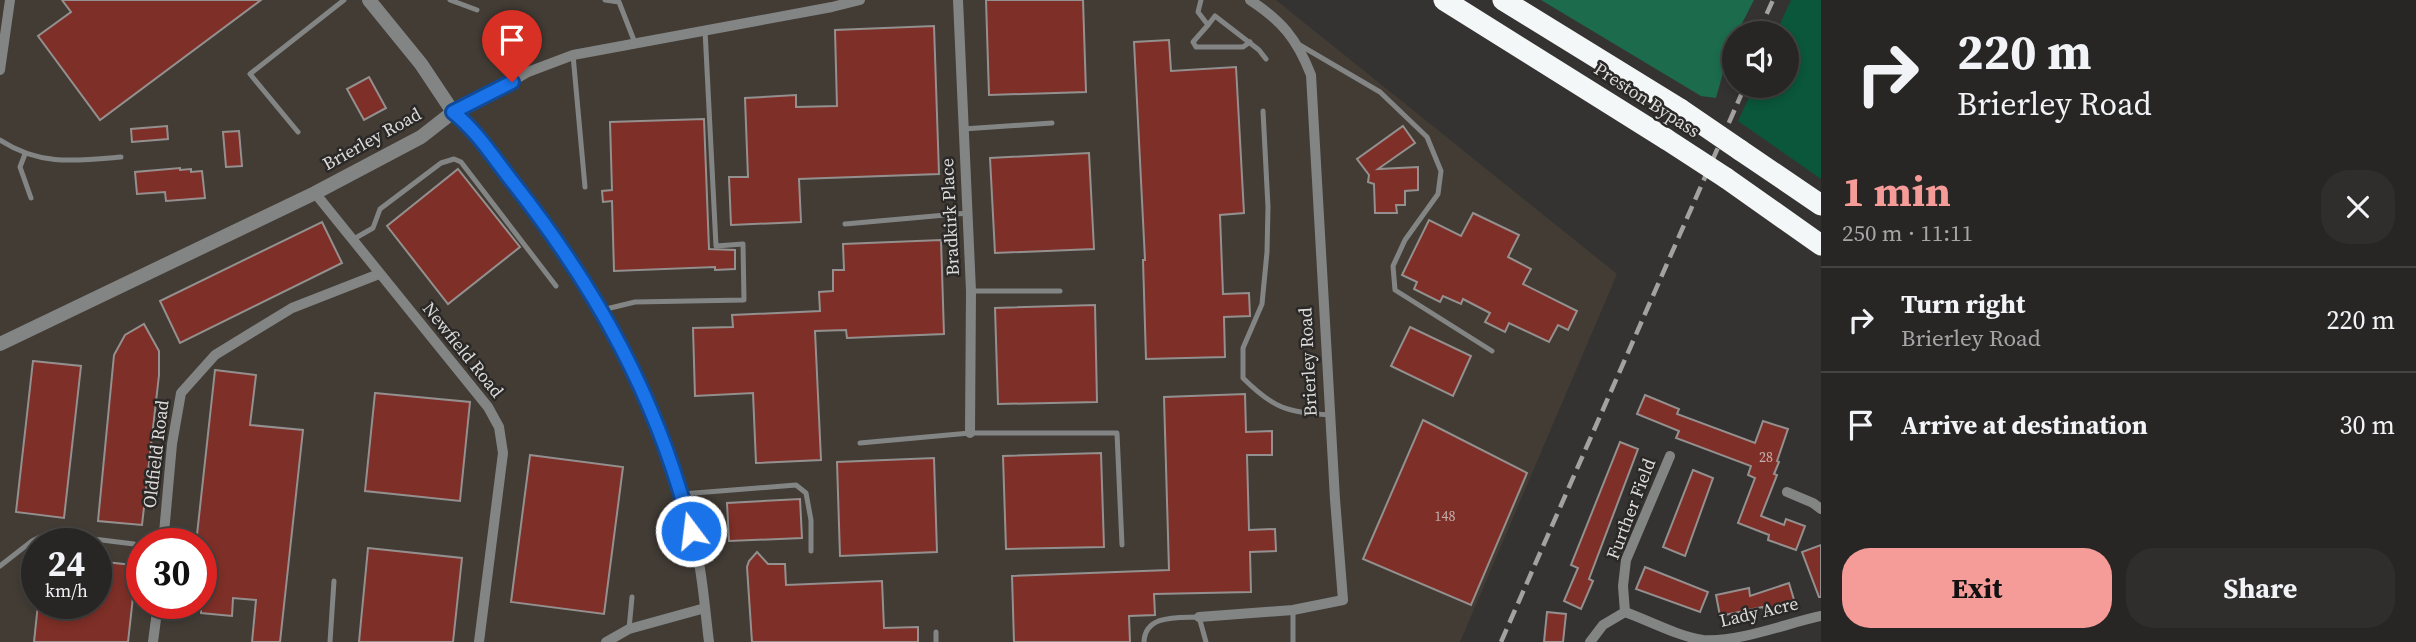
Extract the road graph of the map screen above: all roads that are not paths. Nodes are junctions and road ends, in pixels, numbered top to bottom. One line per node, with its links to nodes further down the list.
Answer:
1 (10, 0): 23 (street)
2 (344, 0): 28 (lane)
3 (369, 0): 25 (street)
4 (450, 0): 14 (lane)
5 (477, 0): 14 (lane)
6 (605, 0): 13 (lane)
7 (860, 0): 17 (street, Brierley Road)
8 (958, 0): 27 (street, Bradkirk Place)
9 (1201, 0): 16 (lane)
10 (1250, 0): 19 (street, Brierley Road)
11 (1444, 0): 39 (highway, Preston Bypass, bridge)
12 (1503, 0): 35 (highway, Preston Bypass, bridge)
13 (620, 1): 20 (lane)
14 (469, 7): 15 (lane)
15 (477, 10)
16 (1208, 25): 18 (lane); 18 (lane)
17 (705, 30): 20 (street, Brierley Road); 44 (lane)
18 (1250, 42): 22 (lane)
19 (1296, 42): 46 (lane); 47 (street, Brierley Road)
20 (635, 43): 21 (street, Brierley Road)
21 (573, 55): 25 (street, Brierley Road); 32 (lane)
22 (1266, 60)
23 (0, 70)
24 (1263, 111): 47 (lane)
25 (453, 112): 33 (street, Brierley Road); 44 (street)
26 (1052, 123): 27 (lane)
27 (963, 129): 36 (street, Bradkirk Place)
28 (298, 132)
29 (0, 140): 30 (lane)
30 (25, 154): 31 (lane); 34 (lane)
31 (121, 157)
32 (585, 187)
33 (315, 193): 38 (street, Newfield Road); 45 (street, Brierley Road)
34 (31, 198)
35 (1821, 205)
36 (968, 213): 37 (lane); 43 (street, Bradkirk Place)
37 (845, 224)
38 (352, 240): 40 (street, Newfield Road); 41 (lane)
39 (1821, 245)
40 (379, 274): 54 (street, Oldfield Road); 71 (street, Newfield Road)
41 (556, 286)
42 (1060, 290): 43 (lane)
43 (971, 291): 48 (street, Bradkirk Place)
44 (602, 310): 52 (street)
45 (0, 344)
46 (1492, 351)
47 (1330, 415): 62 (street, Brierley Road)
48 (970, 433): 49 (lane); 56 (lane)
49 (860, 443)
50 (1670, 456): 63 (street, Further Field)
51 (1787, 492): 53 (street)
52 (682, 494): 57 (lane); 61 (street)
53 (1821, 509)
54 (165, 528)
55 (126, 543): 58 (lane)
56 (1122, 545)
57 (811, 551)
58 (0, 566)
59 (334, 581): 70 (lane)
60 (632, 597): 67 (lane)
61 (705, 608): 67 (street); 73 (street)
62 (1293, 610): 65 (street, Brierley Road); 77 (lane)
63 (1625, 612): 64 (street, Lady Acre); 78 (street)
64 (1821, 616)
65 (1199, 617): 75 (lane); 76 (lane)
66 (156, 619): 69 (street)
67 (629, 629): 72 (street)
68 (936, 632): 74 (lane)
69 (153, 642)
70 (330, 642)
71 (479, 642)
72 (606, 642)
73 (709, 642)
74 (936, 642)
75 (1144, 642)
76 (1206, 642)
77 (1293, 642)
78 (1590, 642)

